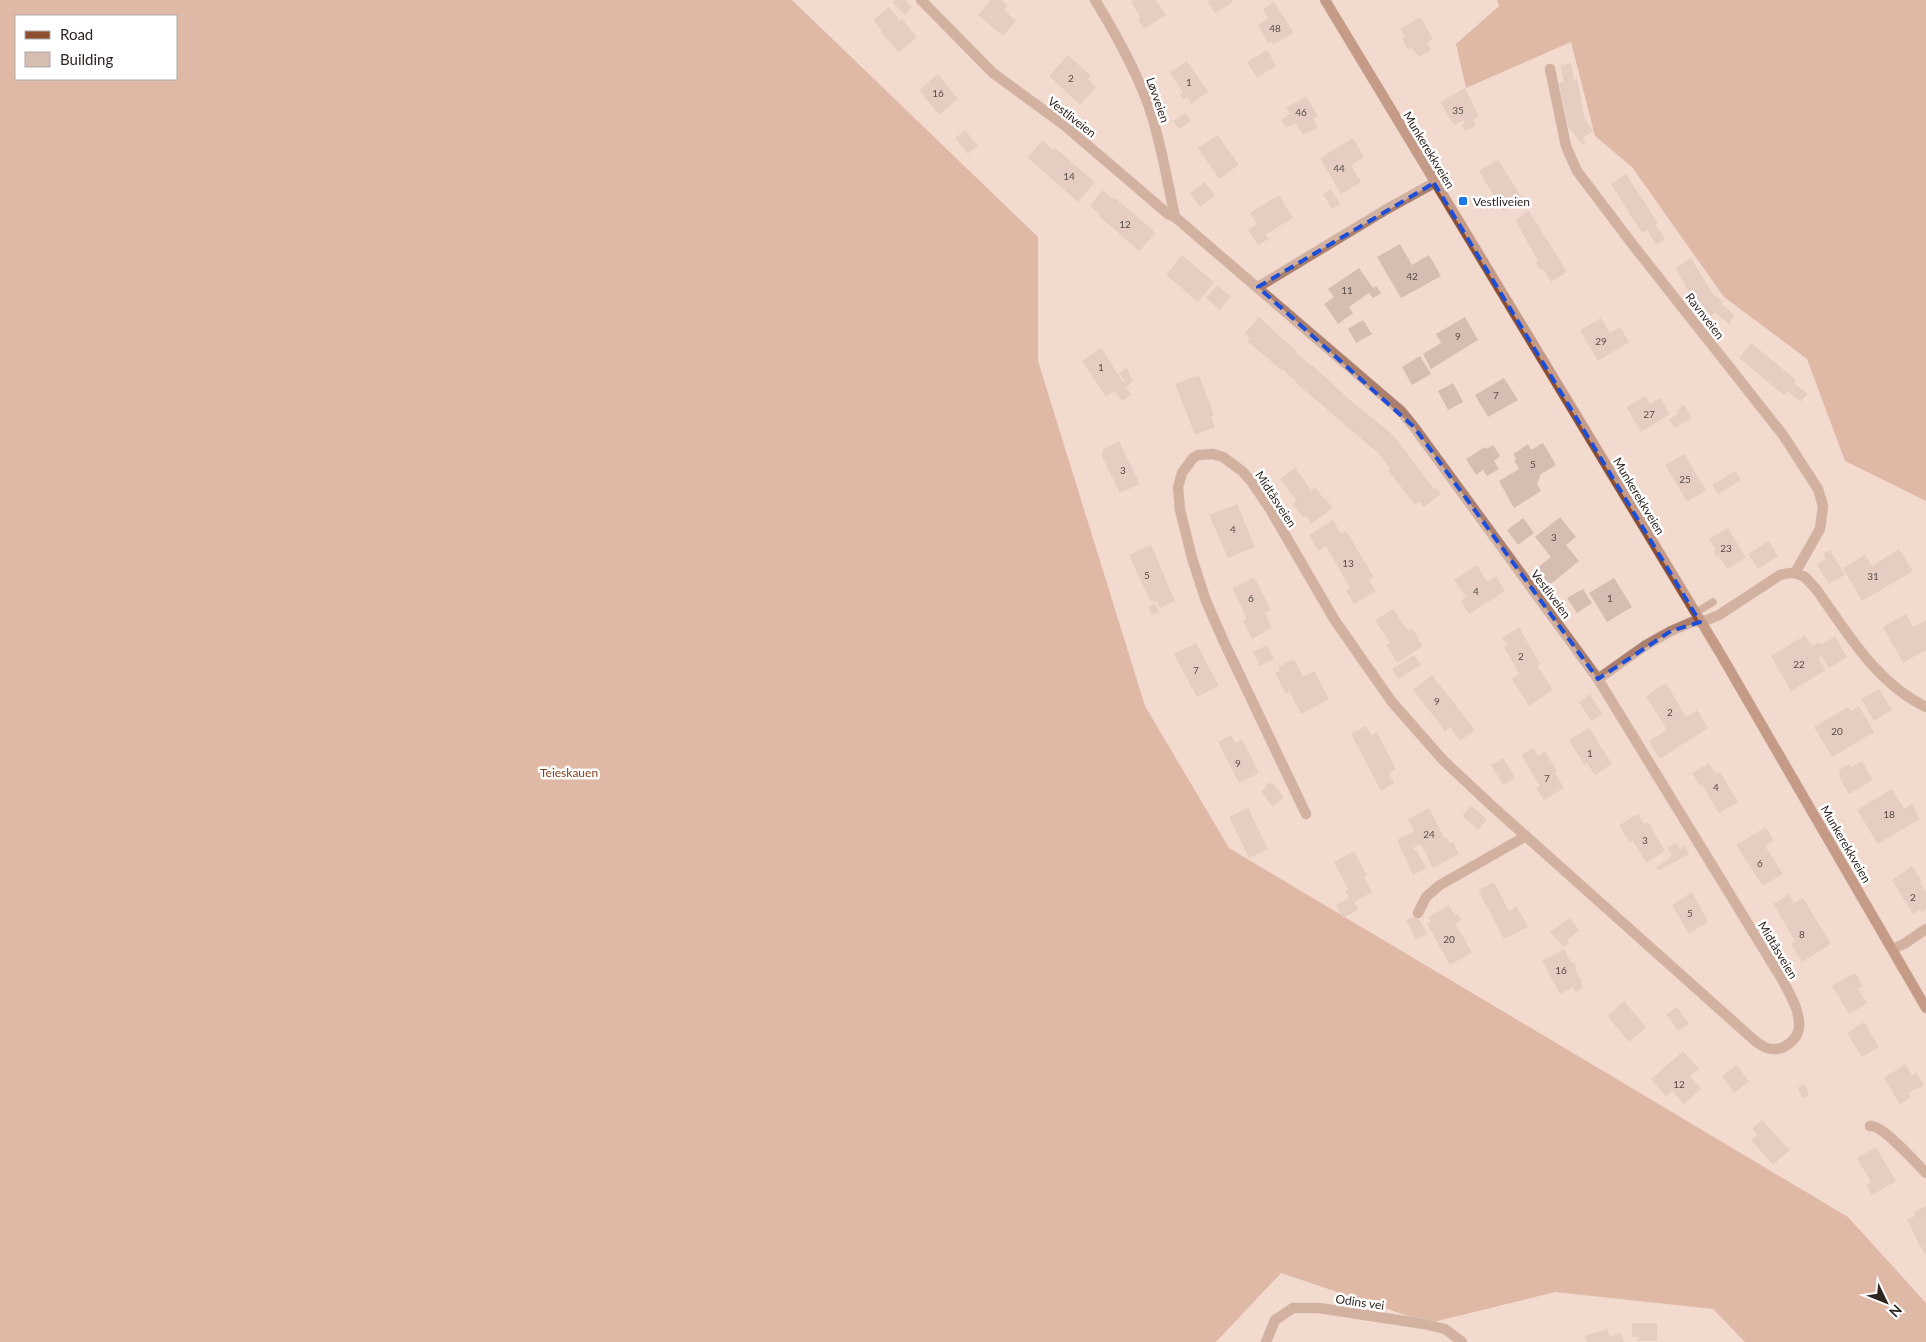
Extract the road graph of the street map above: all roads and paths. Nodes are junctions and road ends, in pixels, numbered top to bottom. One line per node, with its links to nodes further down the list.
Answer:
1 (921, 0): 6 (street, Vestliveien)
2 (1095, 0): 6 (street, Løvveien)
3 (1325, 0): 5 (main road, Munkerekkveien)
4 (1550, 69): 8 (street, Ravnveien)
5 (1434, 183): 7 (street); 10 (main road, Munkerekkveien)
6 (1175, 217): 7 (street, Vestliveien)
7 (1258, 287): 11 (street, Vestliveien)
8 (1795, 574): 10 (street); 12 (street)
9 (1713, 602): 10 (lane)
10 (1697, 617): 11 (street); 17 (main road, Munkerekkveien)
11 (1598, 679): 14 (street, Midtåsveien)
12 (1926, 707)
13 (1306, 814): 14 (street, Midtåsveien)
14 (1526, 836): 15 (street)
15 (1418, 913)
16 (1926, 929): 17 (street)
17 (1892, 949): 18 (main road, Munkerekkveien)
18 (1926, 1008)
19 (1870, 1126): 20 (street)
20 (1926, 1173)
21 (1266, 1342): 22 (street, Odins vei)
22 (1462, 1342)

